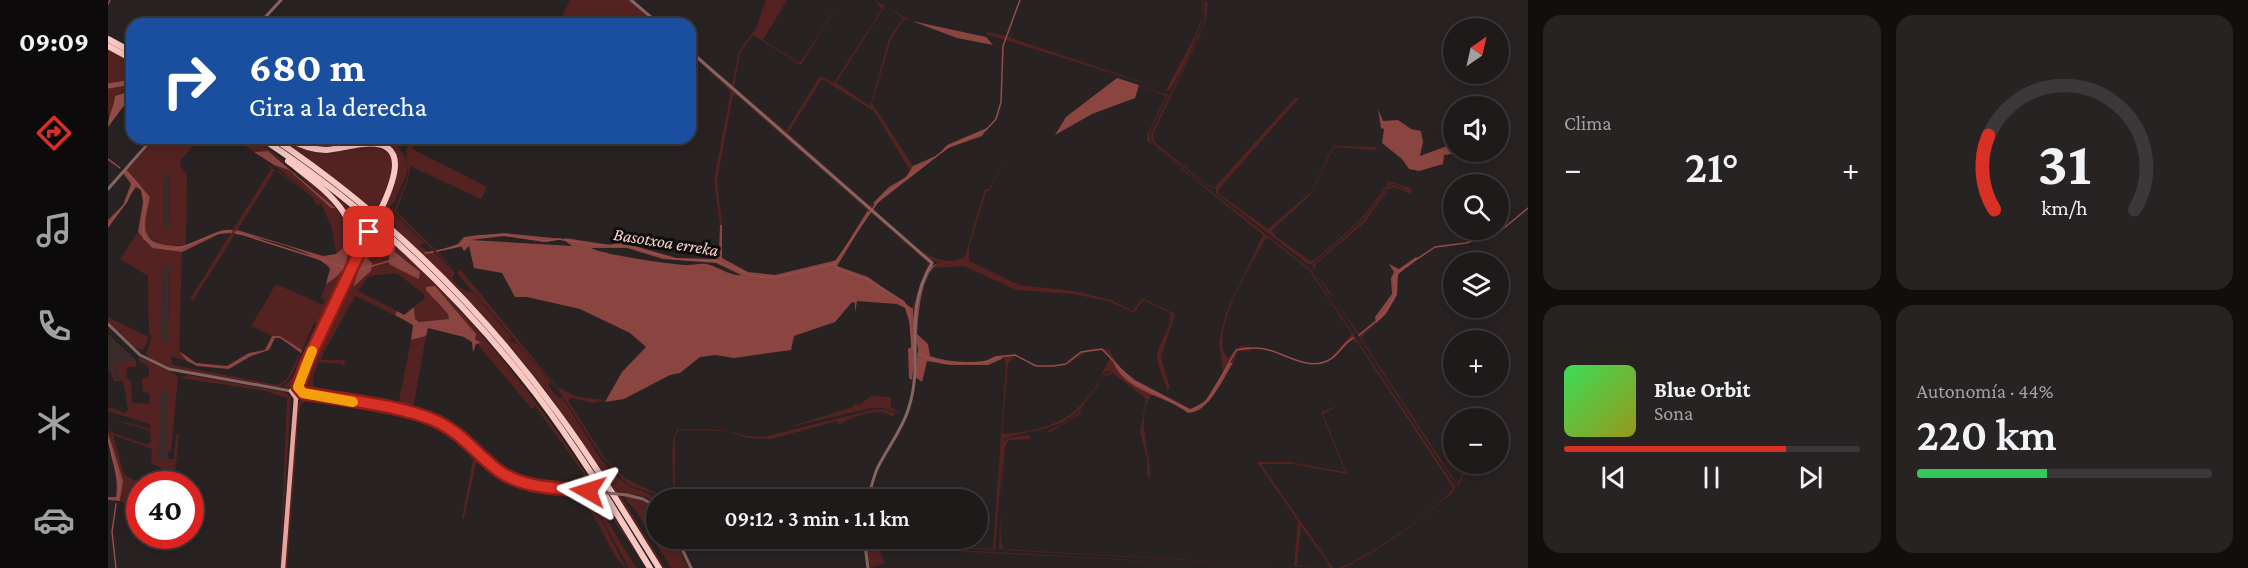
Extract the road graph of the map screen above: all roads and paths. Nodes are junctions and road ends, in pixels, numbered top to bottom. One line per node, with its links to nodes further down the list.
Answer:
1 (281, 0): 3 (street)
2 (631, 0): 4 (street)
3 (264, 18)
4 (652, 18)
5 (108, 39): 7 (highway)
6 (108, 46): 8 (highway)
7 (126, 52)
8 (126, 53)
9 (696, 56): 24 (street)
10 (148, 144): 17 (street)
11 (267, 144): 18 (highway)
12 (268, 144): 29 (highway)
13 (281, 144): 30 (highway)
14 (304, 144): 15 (highway, bridge)
15 (358, 144)
16 (372, 144): 18 (highway, bridge)
17 (108, 189)
18 (349, 273): 20 (main road)
19 (108, 324): 21 (street)
20 (298, 387): 21 (main road); 22 (main road); 23 (main road)
21 (291, 392): 23 (main road)
22 (303, 393): 23 (main road); 25 (street, bridge)
23 (296, 398): 28 (main road)
24 (871, 489)
25 (646, 501)
26 (682, 549): 31 (street)
27 (864, 549): 32 (street)
28 (283, 568)
29 (650, 568)
30 (659, 568)
31 (691, 568)
32 (868, 568)

